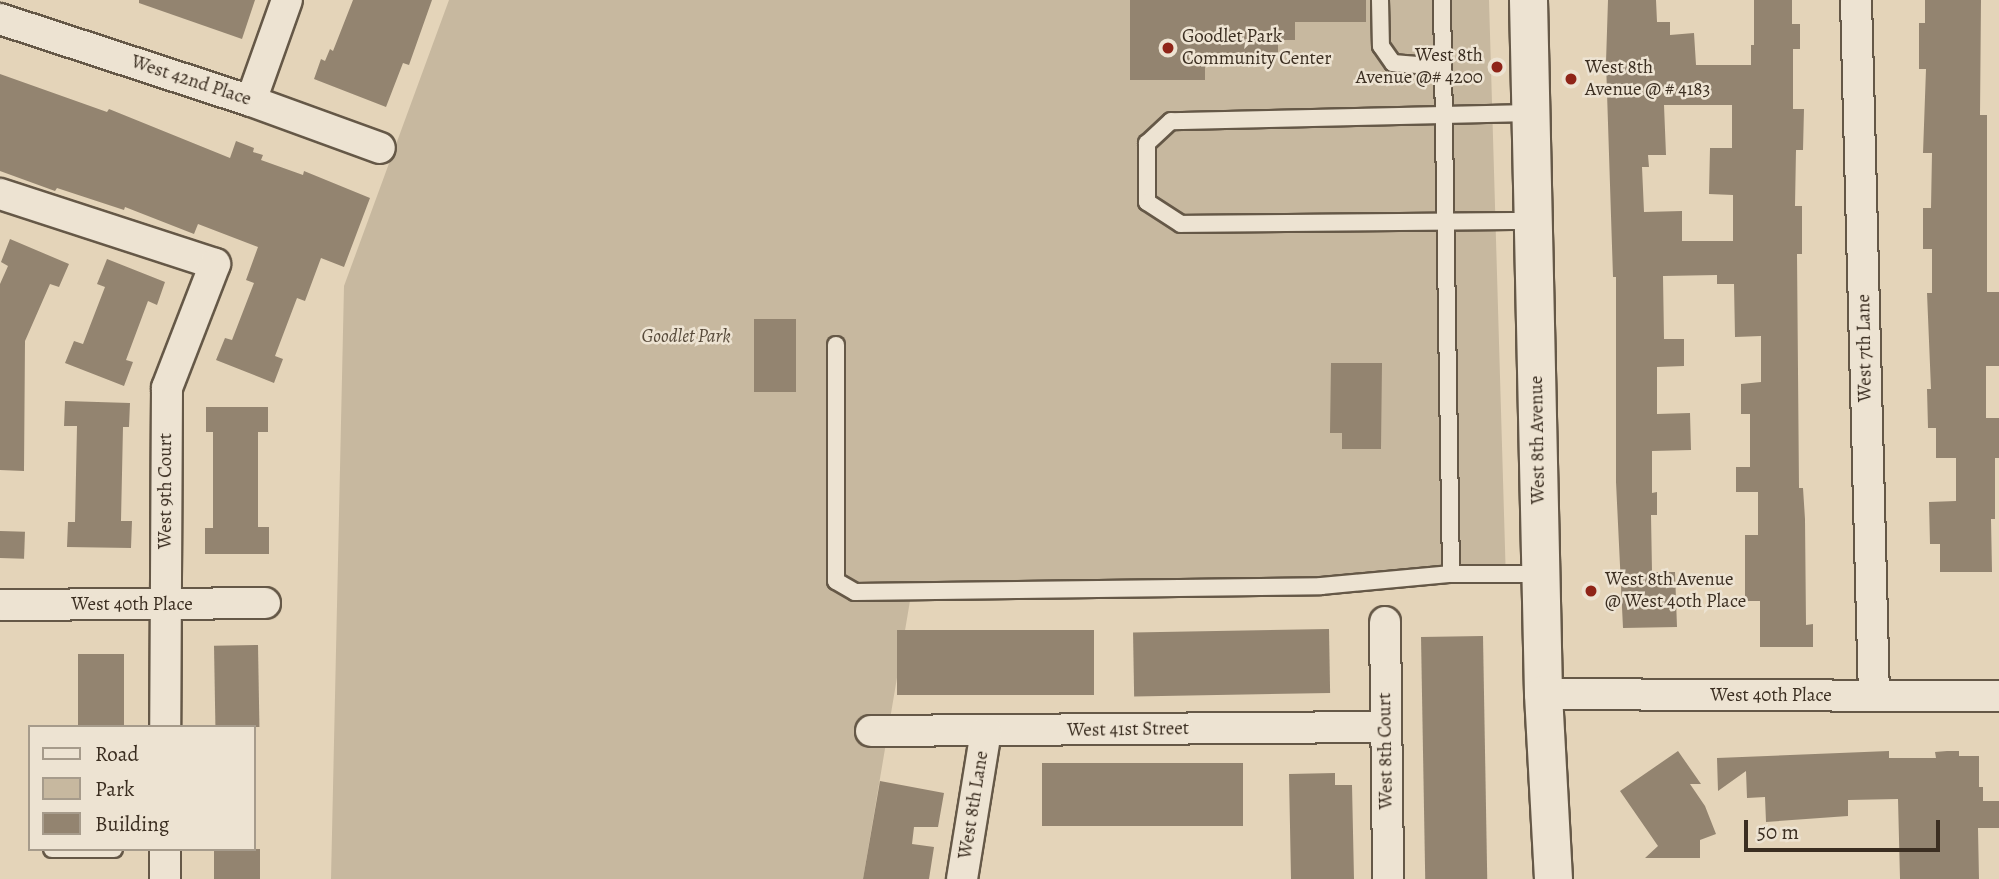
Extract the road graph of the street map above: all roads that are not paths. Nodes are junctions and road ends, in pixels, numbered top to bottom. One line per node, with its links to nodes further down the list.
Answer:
1 (287, 0): 8 (street)
2 (1380, 0): 7 (lane)
3 (1441, 0): 7 (lane)
4 (1528, 0): 9 (street, West 8th Avenue)
5 (1856, 0): 23 (street, West 7th Lane)
6 (0, 19): 8 (street, West 42nd Place)
7 (1442, 67): 10 (lane)
8 (251, 101): 11 (street, West 42nd Place)
9 (1530, 113): 10 (lane); 13 (street, West 8th Avenue)
10 (1443, 115): 14 (lane); 14 (lane)
11 (380, 148)
12 (0, 194): 20 (street, West 9th Court)
13 (1533, 220): 14 (lane); 17 (street, West 8th Avenue)
14 (1446, 221): 16 (lane)
15 (836, 345): 16 (lane)
16 (1451, 574): 17 (lane)
17 (1541, 574): 22 (street, West 8th Avenue)
18 (265, 603): 20 (street, West 40th Place)
19 (0, 605): 20 (street, West 40th Place)
20 (166, 606): 25 (street, West 9th Court)
21 (1385, 622): 26 (street, West 8th Court)
22 (1543, 694): 23 (street, West 40th Place); 33 (street, West 8th Avenue)
23 (1874, 696): 24 (street, West 40th Place)
24 (1999, 696)
25 (165, 725)
26 (1384, 727): 28 (street, West 41st Street); 32 (street, West 8th Court)
27 (871, 731): 28 (street, West 41st Street)
28 (986, 731): 31 (street, West 8th Lane)
29 (165, 851): 30 (street)
30 (165, 879)
31 (962, 879)
32 (1388, 879)
33 (1553, 879)

